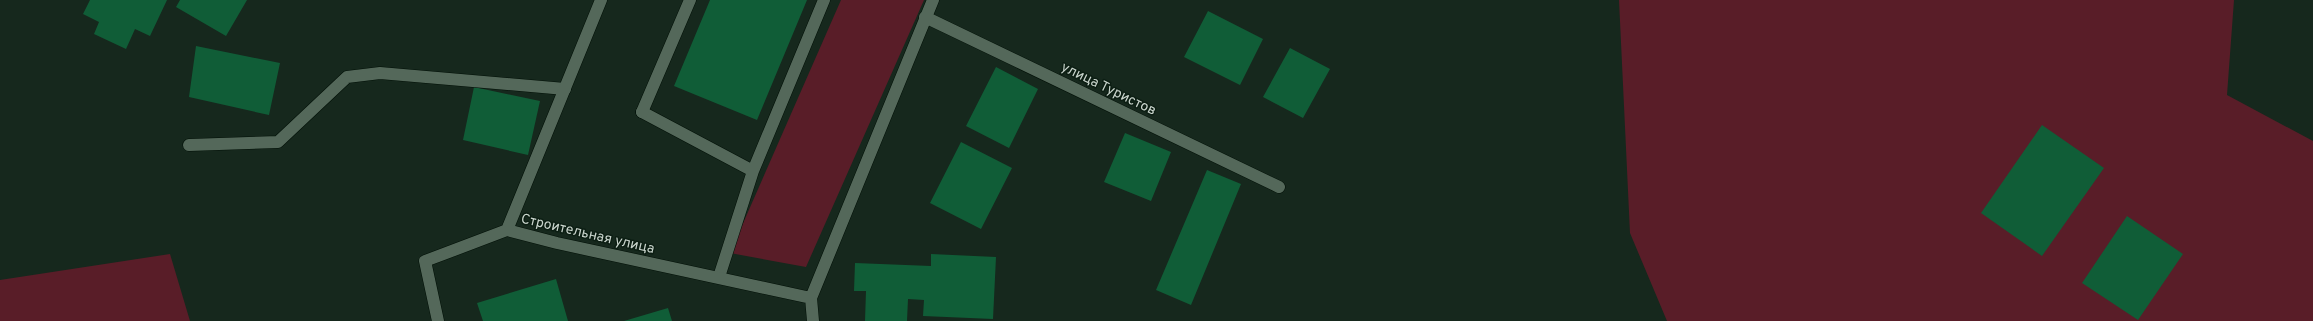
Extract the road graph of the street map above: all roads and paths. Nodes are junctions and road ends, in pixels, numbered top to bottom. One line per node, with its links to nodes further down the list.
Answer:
1 (601, 0): 6 (street, Строительная улица)
2 (690, 0): 8 (street)
3 (824, 0): 8 (street)
4 (933, 0): 5 (street)
5 (925, 17): 9 (street, улица Туристов); 12 (street)
6 (564, 89): 7 (street); 10 (street, Строительная улица)
7 (189, 144)
8 (753, 170): 11 (street)
9 (1279, 187)
10 (507, 230): 11 (street, Строительная улица); 13 (street)
11 (719, 277): 12 (street, Строительная улица)
12 (811, 298): 14 (street)
13 (438, 321)
14 (813, 321)

